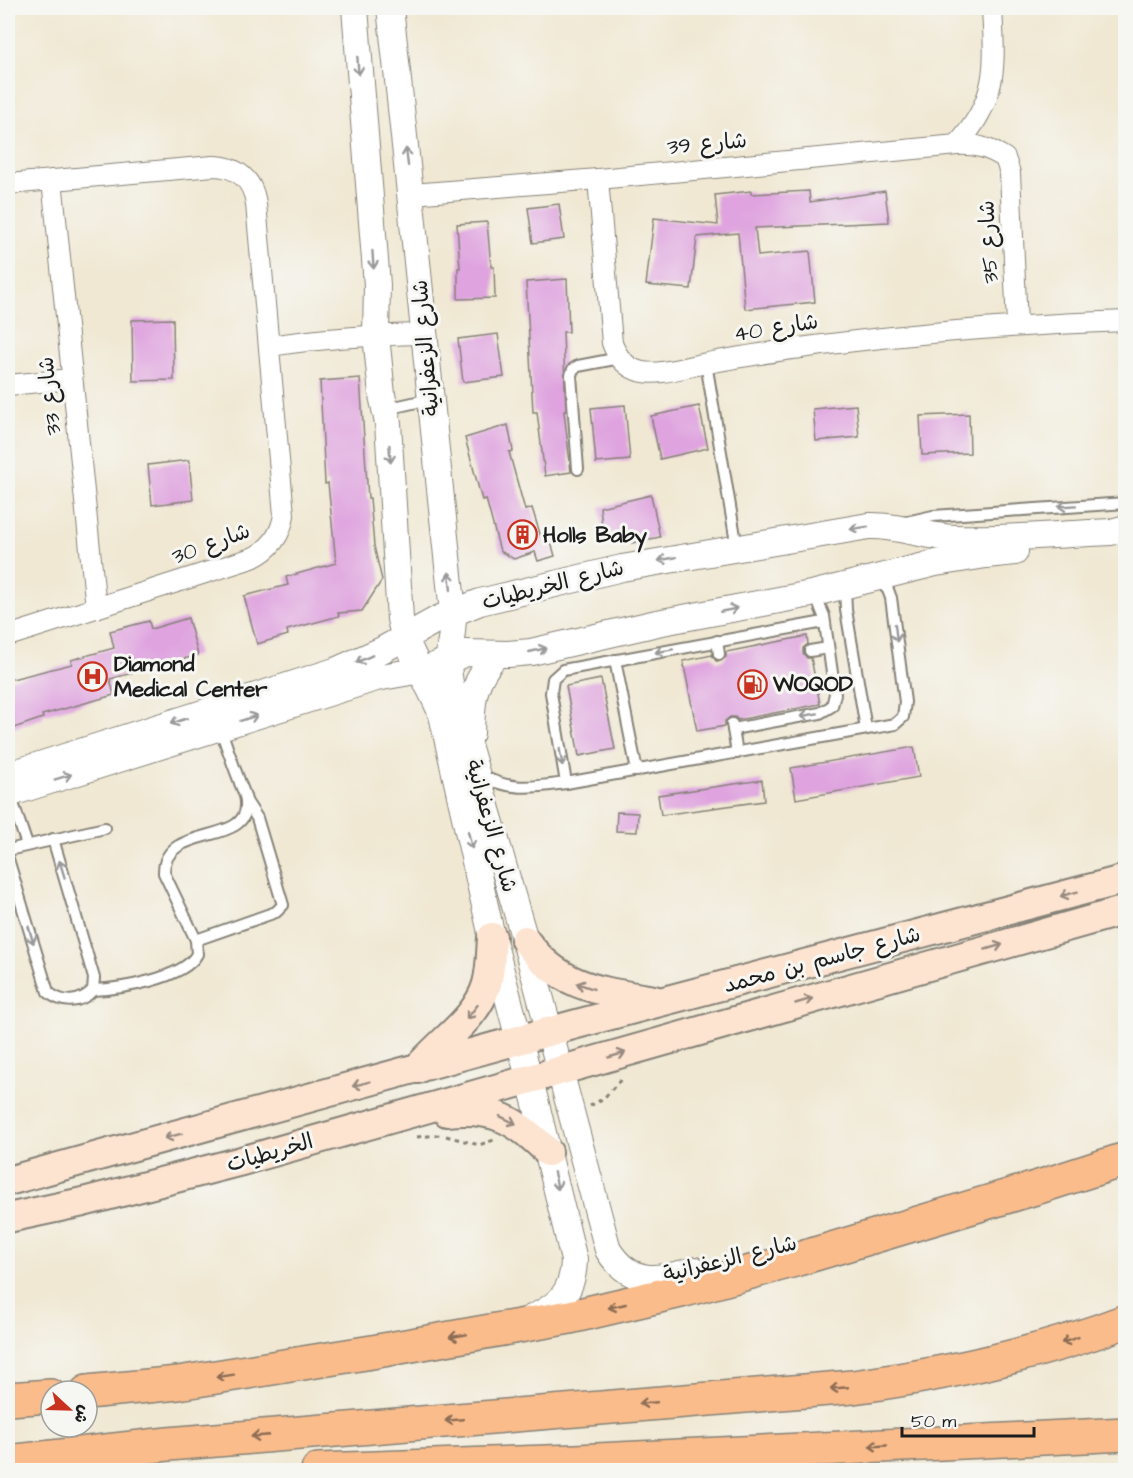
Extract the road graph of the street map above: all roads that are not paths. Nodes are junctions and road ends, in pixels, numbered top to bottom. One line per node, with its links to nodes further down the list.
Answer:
1 (355, 8): 13 (street, شارع الزعفرانية, one-way to 13)
2 (390, 8): 9 (street, شارع الزعفرانية, one-way to 2)
3 (992, 8): 4 (street)
4 (957, 145): 5 (street, شارع 39); 6 (street, شارع 39)
5 (1005, 158): 11 (street, شارع 35)
6 (598, 179): 9 (street, شارع 39); 15 (street)
7 (52, 180): 8 (street, شارع 30); 14 (street, شارع 30); 17 (street, شارع 33)
8 (8, 184)
9 (412, 194): 12 (street, شارع الزعفرانية)
10 (1125, 321): 11 (street, شارع 40)
11 (1017, 325): 16 (street, شارع 40)
12 (424, 334): 13 (street); 19 (street, شارع الزعفرانية)
13 (376, 335): 14 (street); 20 (street, شارع الزعفرانية)
14 (270, 346): 32 (street, شارع 30)
15 (620, 358): 16 (street, شارع 40); 21 (lane)
16 (706, 363): 27 (lane)
17 (72, 379): 18 (street); 32 (street, شارع 33)
18 (8, 385)
19 (430, 399): 20 (lane); 33 (street, شارع الزعفرانية, one-way to 19)
20 (386, 409): 36 (street, شارع الزعفرانية, one-way to 36)
21 (578, 469)
22 (1125, 503): 23 (lane, one-way to 23)
23 (894, 526): 25 (street, شارع الخريطيات); 27 (street, شارع الخريطيات, one-way to 27)
24 (1125, 528): 25 (street, شارع الخريطيات)
25 (935, 536): 28 (street)
26 (1125, 546): 28 (street)
27 (737, 548): 33 (street, شارع الخريطيات, one-way to 33)
28 (936, 563): 29 (street)
29 (878, 579): 30 (street); 46 (lane, one-way to 46)
30 (845, 586): 31 (street); 46 (lane)
31 (811, 594): 34 (lane); 40 (street, one-way to 31)
32 (96, 608): 35 (street, شارع 30)
33 (453, 612): 36 (street, شارع الخريطيات); 42 (street, شارع الزعفرانية)
34 (824, 622): 37 (lane); 38 (lane)
35 (8, 636)
36 (404, 638): 44 (street, شارع الزعفرانية); 51 (street, شارع الخريطيات, one-way to 51)
37 (717, 641): 41 (lane); 43 (lane, one-way to 43)
38 (828, 648): 39 (lane); 47 (lane, one-way to 47)
39 (810, 651)
40 (497, 654): 42 (street); 48 (street)
41 (719, 654)
42 (447, 660): 44 (street); 48 (street, شارع الزعفرانية)
43 (615, 660): 49 (lane); 50 (lane, one-way to 50)
44 (420, 670): 45 (street, one-way to 44); 60 (street, شارع الزعفرانية, one-way to 60)
45 (220, 727): 51 (street, one-way to 45); 52 (lane)
46 (866, 729): 47 (lane)
47 (737, 753): 49 (lane)
48 (472, 760): 50 (lane); 62 (street, شارع الزعفرانية)
49 (637, 771): 50 (lane)
50 (566, 783)
51 (8, 788): 55 (lane)
52 (246, 801): 61 (lane); 61 (lane)
53 (105, 828): 54 (lane)
54 (53, 839): 55 (lane); 63 (lane, one-way to 54)
55 (27, 845): 56 (lane)
56 (8, 850)
57 (8, 859): 63 (lane, one-way to 63)
58 (1125, 879): 64 (main road, شارع جاسم بن محمد, one-way to 64)
59 (1125, 910): 68 (main road, شارع جاسم بن محمد, one-way to 59)
60 (492, 937): 66 (street, شارع الزعفرانية); 67 (main road, one-way to 67)
61 (196, 940): 63 (lane)
62 (525, 940): 64 (main road, one-way to 62); 65 (street, شارع الزعفرانية)
63 (93, 990)
64 (662, 1002): 65 (main road, شارع جاسم بن محمد)
65 (550, 1032): 66 (main road, شارع جاسم بن محمد); 68 (street, شارع الزعفرانية)
66 (519, 1040): 67 (main road, الخريطيات); 69 (street, شارع الزعفرانية)
67 (417, 1069): 73 (main road, الخريطيات, one-way to 73)
68 (560, 1071): 69 (main road, شارع جاسم بن محمد); 74 (street, شارع الزعفرانية)
69 (530, 1079): 70 (main road, الخريطيات); 71 (street, شارع الزعفرانية)
70 (389, 1119): 71 (main road, one-way to 71); 75 (main road, الخريطيات)
71 (548, 1152): 77 (street, شارع الزعفرانية, one-way to 77)
72 (1125, 1159): 74 (highway)
73 (8, 1181)
74 (976, 1204): 77 (highway, one-way to 77)
75 (8, 1218)
76 (1125, 1321): 82 (highway, one-way to 82)
77 (516, 1326): 78 (highway, one-way to 78)
78 (99, 1391)
79 (39, 1397): 80 (highway)
80 (8, 1399)
81 (1125, 1434): 83 (highway, one-way to 83)
82 (8, 1462)
83 (318, 1470)

